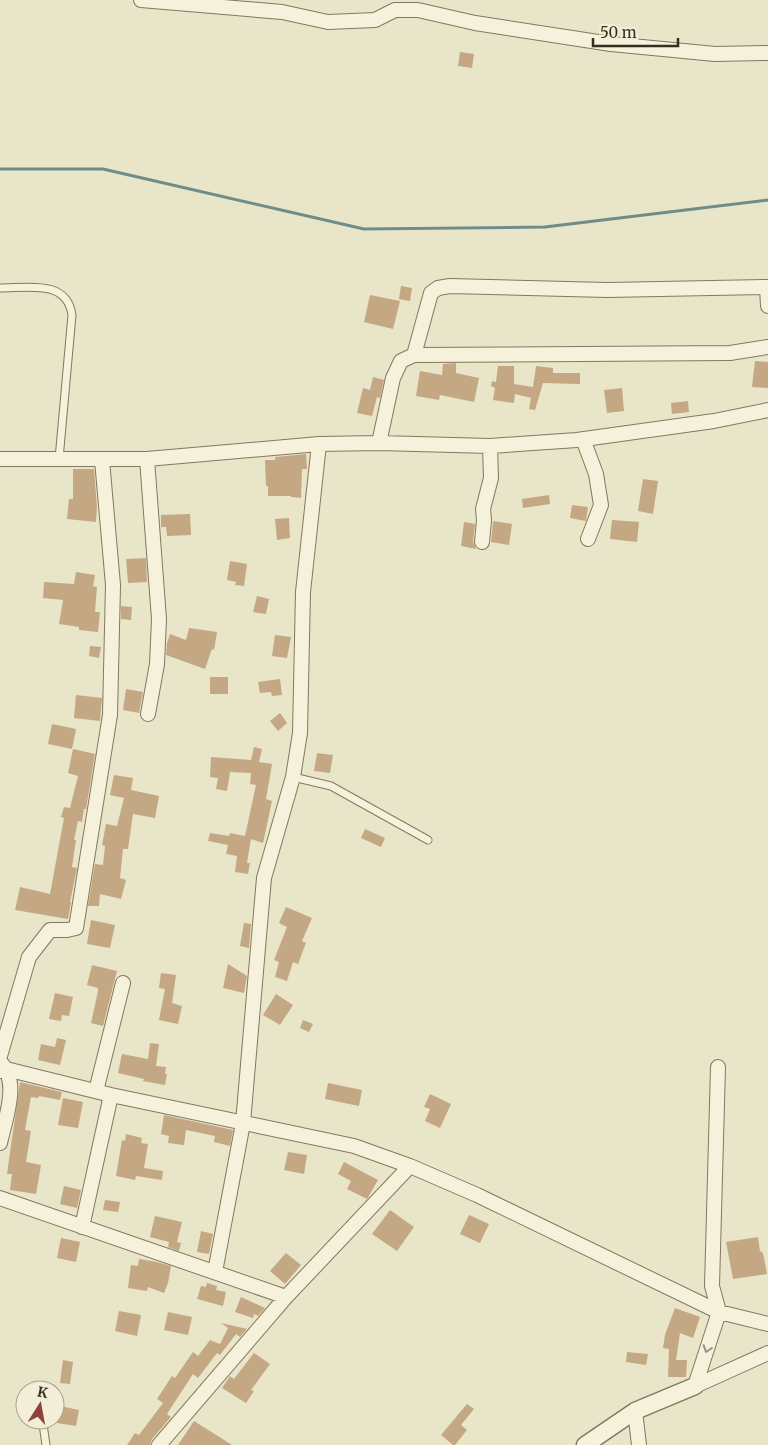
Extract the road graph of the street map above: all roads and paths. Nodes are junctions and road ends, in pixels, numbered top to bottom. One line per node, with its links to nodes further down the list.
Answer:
1 (141, 0): 2 (street)
2 (768, 53)
3 (0, 288): 13 (lane)
4 (768, 306): 6 (street)
5 (768, 347): 6 (street)
6 (414, 355): 9 (street)
7 (768, 410): 8 (street)
8 (583, 439): 11 (street); 16 (street)
9 (379, 443): 10 (street); 11 (street)
10 (319, 444): 14 (street); 19 (street)
11 (490, 446): 17 (street)
12 (0, 458): 13 (street)
13 (59, 459): 15 (street)
14 (147, 459): 15 (street); 18 (street)
15 (102, 460): 22 (street)
16 (588, 539)
17 (482, 542)
18 (148, 714)
19 (293, 777): 20 (lane); 26 (street)
20 (428, 840)
21 (123, 983): 24 (street)
22 (2, 1064): 24 (street); 27 (street)
23 (718, 1067): 33 (street)
24 (96, 1091): 25 (street)
25 (111, 1095): 26 (street); 30 (street)
26 (243, 1123): 28 (street); 31 (street)
27 (0, 1143)
28 (410, 1166): 32 (street); 33 (street)
29 (0, 1198): 30 (street)
30 (82, 1227): 31 (street)
31 (215, 1272): 32 (street)
32 (286, 1297): 40 (street)
33 (720, 1312): 34 (street); 36 (street, one-way to 36)
34 (768, 1324)
35 (768, 1354): 36 (street)
36 (695, 1386): 37 (street)
37 (635, 1411): 41 (street); 42 (street)
38 (44, 1430): 39 (lane)
39 (46, 1445)
40 (159, 1445)
41 (585, 1445)
42 (639, 1445)

